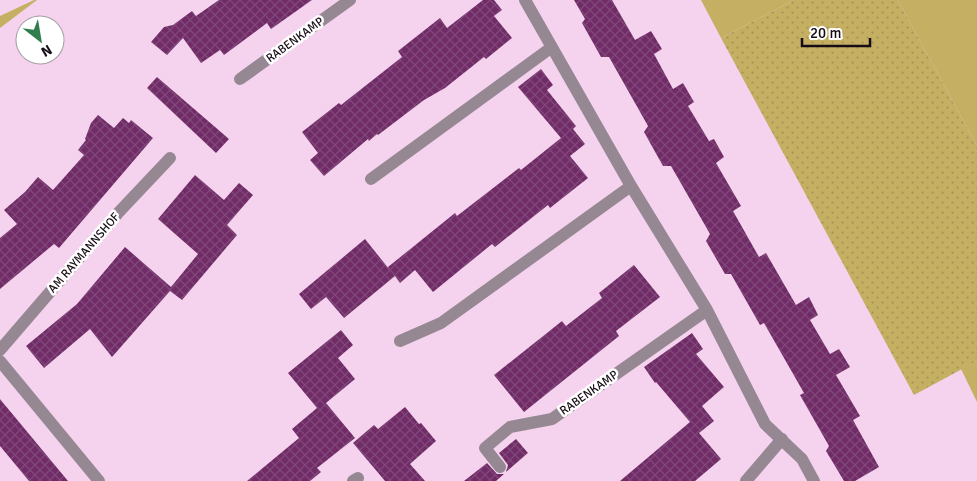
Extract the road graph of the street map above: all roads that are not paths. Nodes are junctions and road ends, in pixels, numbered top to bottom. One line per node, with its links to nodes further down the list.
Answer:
1 (350, 0): 4 (street, RABENKAMP)
2 (525, 0): 3 (street)
3 (552, 47): 6 (street); 7 (street)
4 (240, 79)
5 (170, 158): 10 (street, AM RAYMANNSHOF)
6 (371, 179)
7 (631, 186): 8 (street); 9 (street)
8 (707, 310): 12 (street); 13 (street, RABENKAMP)
9 (400, 340)
10 (0, 350)
11 (0, 361): 14 (street)
12 (782, 439): 15 (street); 16 (street)
13 (500, 467)
14 (99, 481)
15 (746, 481)
16 (814, 481)

